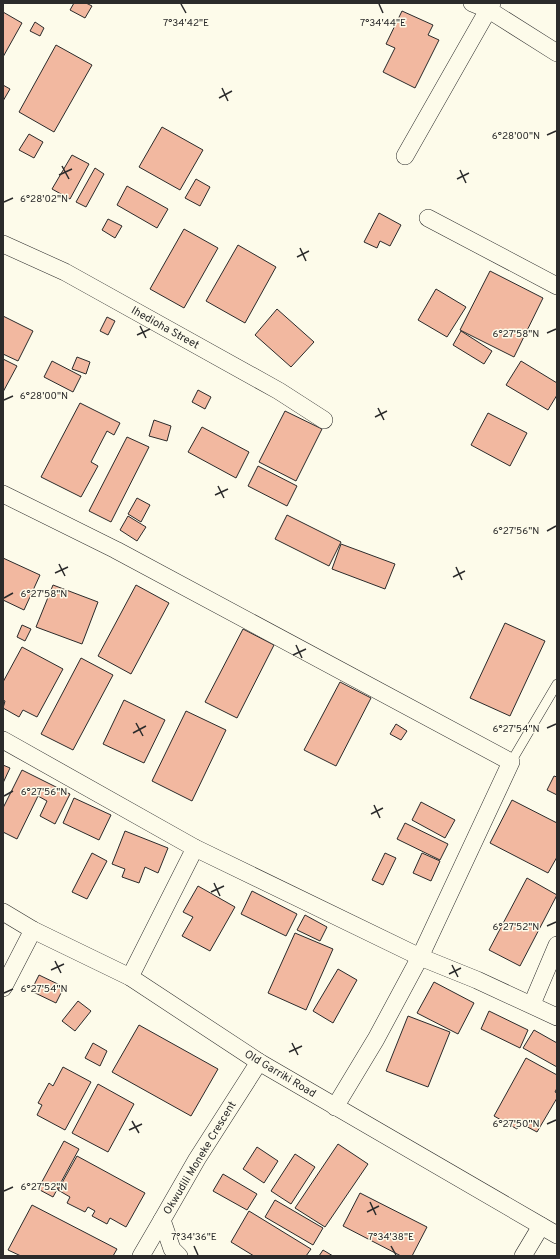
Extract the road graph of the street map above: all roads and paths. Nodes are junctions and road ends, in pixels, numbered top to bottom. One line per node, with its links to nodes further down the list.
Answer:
1 (472, 3): 2 (street)
2 (491, 7): 3 (street); 4 (street)
3 (557, 53)
4 (405, 156)
5 (428, 218): 7 (street)
6 (3, 245): 8 (street, Ihedioha Street)
7 (557, 286)
8 (324, 420)
9 (3, 494): 12 (street)
10 (557, 684): 12 (lane)
11 (3, 740): 13 (street)
12 (511, 762): 17 (street)
13 (195, 848): 17 (street); 18 (street)
14 (3, 912): 15 (street, Old Garriki Road)
15 (33, 930): 18 (street, Old Garriki Road); 19 (street)
16 (557, 945): 20 (street)
17 (420, 957): 20 (street); 23 (street)
18 (130, 977): 22 (street, Old Garriki Road)
19 (3, 988)
20 (532, 1004): 21 (street)
21 (557, 1017)
22 (259, 1062): 23 (street, Old Garriki Road); 24 (street, Okwudili Moneke Crescent)
23 (335, 1107): 25 (street, Old Garriki Road)
24 (162, 1220): 27 (street); 28 (street, Okwudili Moneke Crescent)
25 (541, 1226): 26 (street, Old Garriki Road); 29 (street)
26 (557, 1235)
27 (142, 1256)
28 (179, 1256)
29 (523, 1256)

